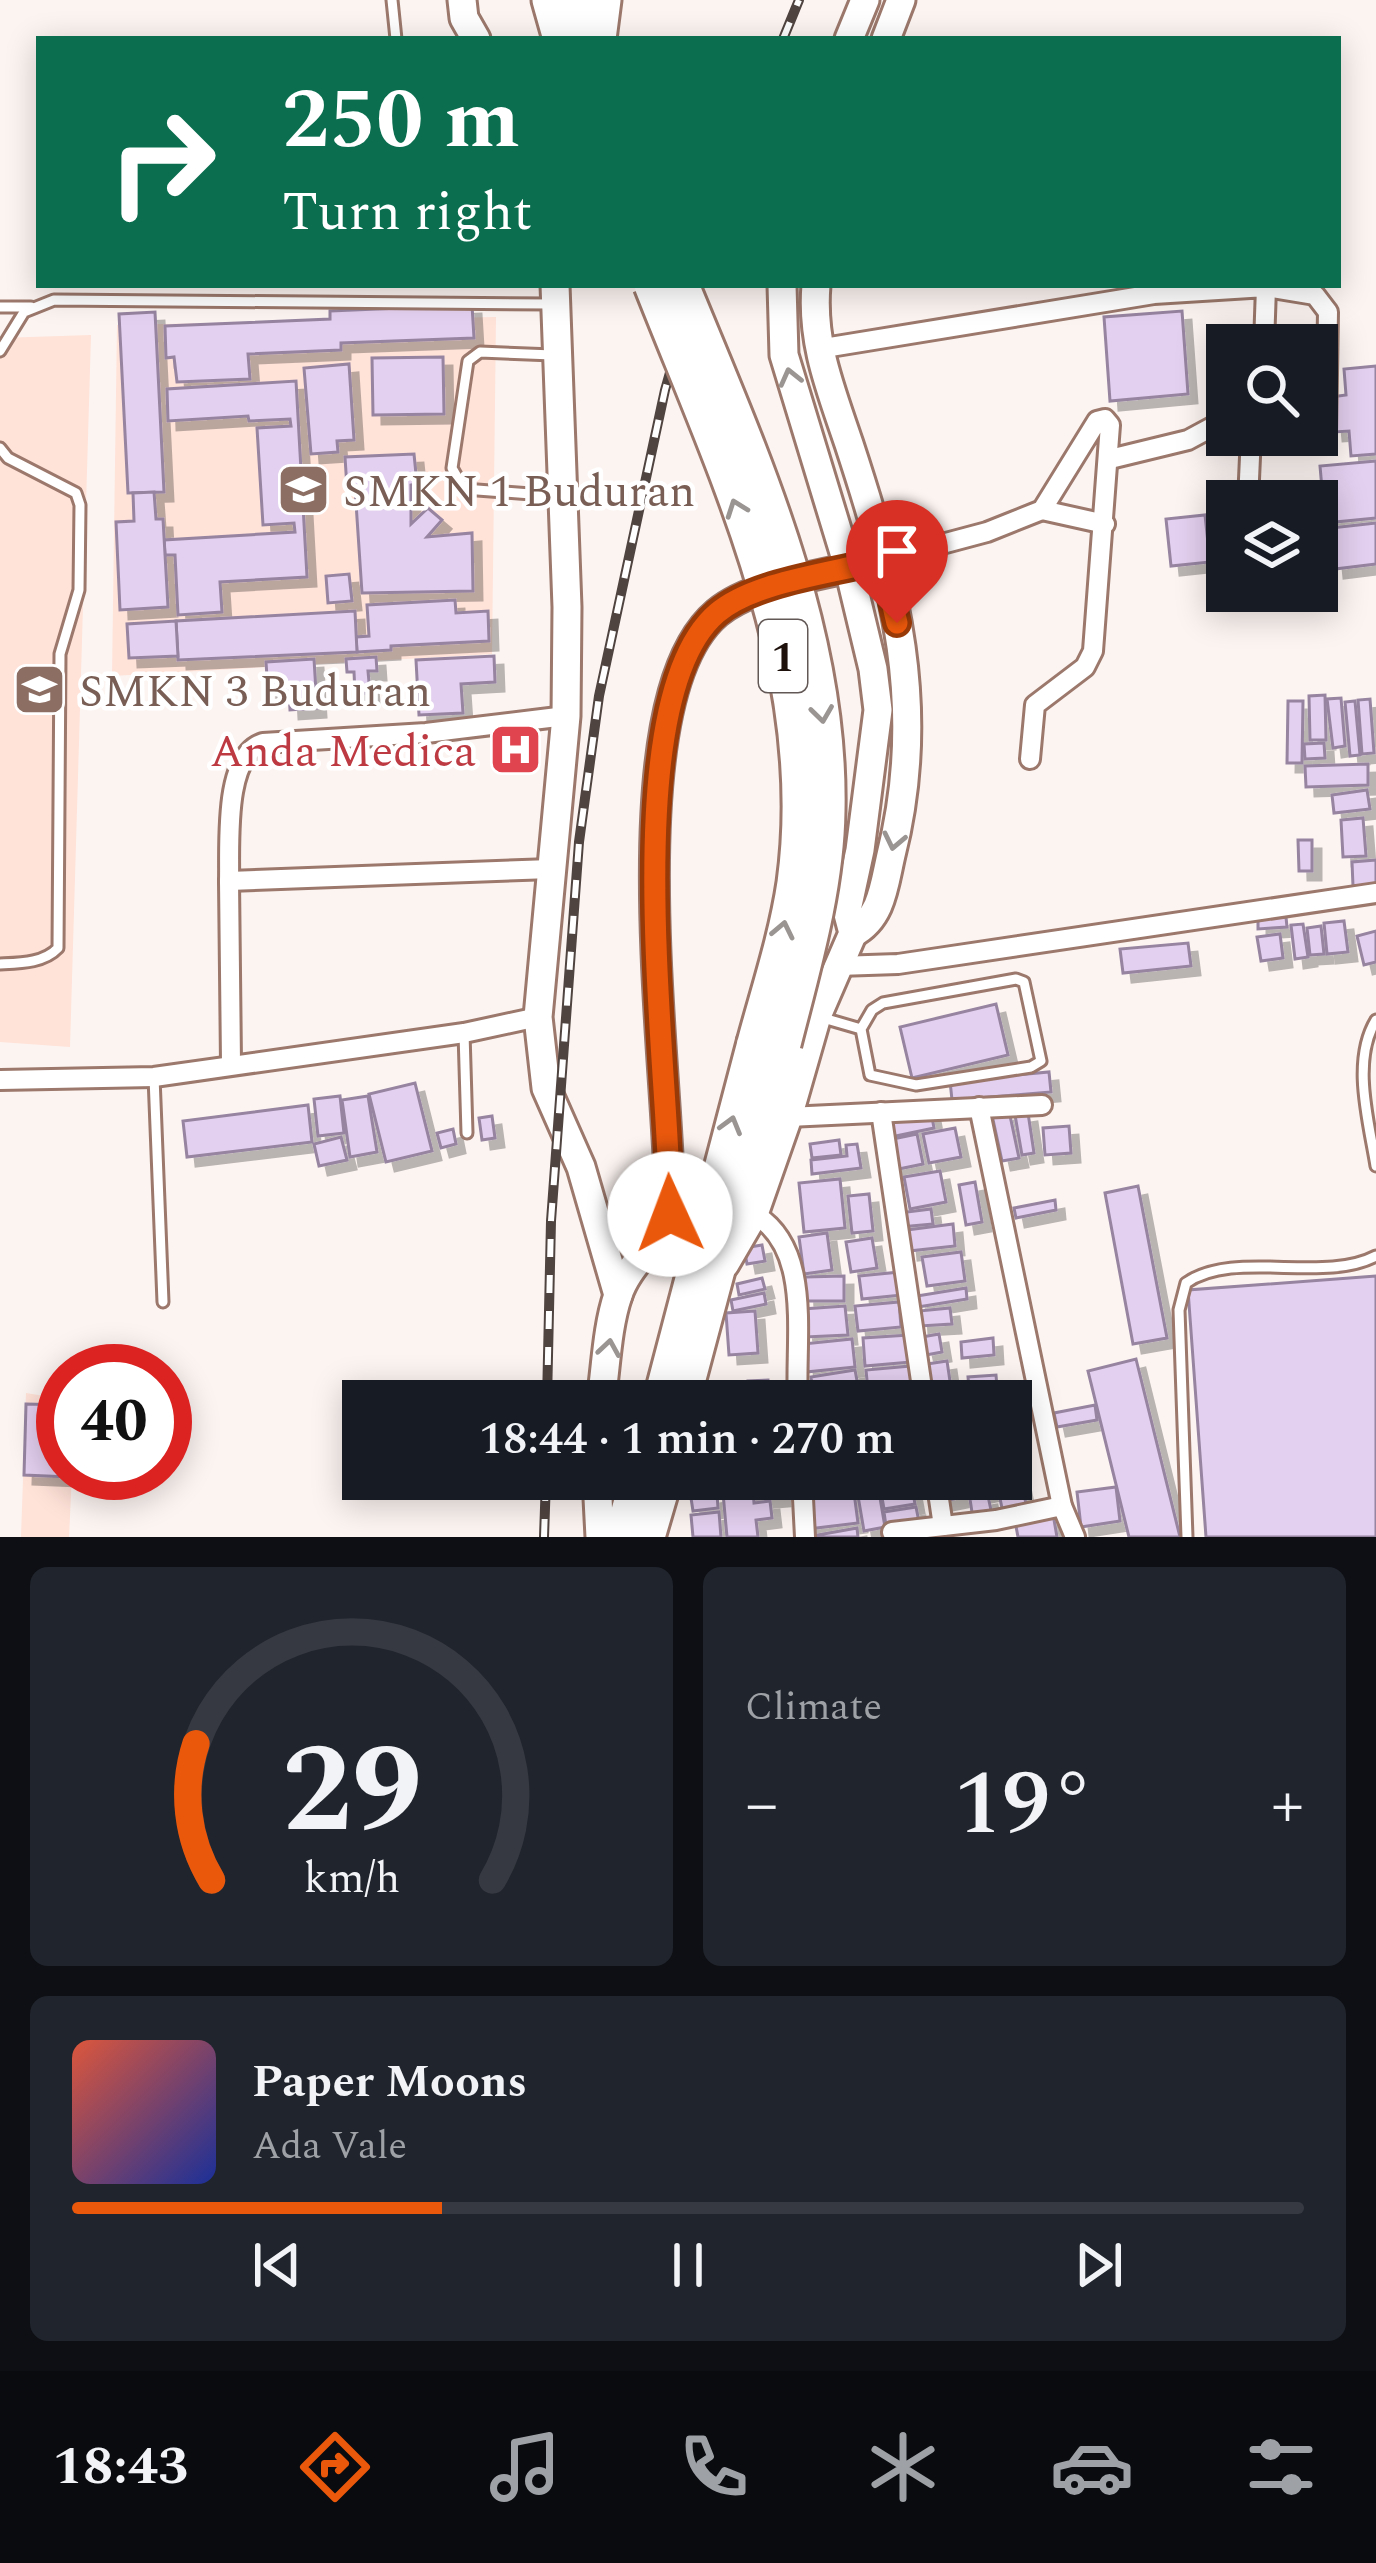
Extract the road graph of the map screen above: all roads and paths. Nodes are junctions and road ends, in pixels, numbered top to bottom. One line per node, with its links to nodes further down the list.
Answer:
1 (392, 0): 9 (lane)
2 (462, 0): 10 (street)
3 (549, 0): 11 (highway)
4 (577, 0): 8 (highway)
5 (620, 0): 8 (street)
6 (865, 0): 12 (street)
7 (902, 0): 13 (street)
8 (601, 26)
9 (396, 36)
10 (474, 36)
11 (559, 36)
12 (850, 36)
13 (887, 36)
14 (652, 288): 50 (highway, 1, one-way to 14, bridge)
15 (683, 288): 50 (highway, 1, one-way to 50, bridge)
16 (782, 288): 36 (street, one-way to 16)
17 (816, 288): 26 (street)
18 (1250, 288): 26 (street)
19 (1266, 288): 24 (street)
20 (1272, 288): 25 (street)
21 (555, 294): 23 (lane); 28 (street)
22 (0, 307): 23 (lane)
23 (33, 307): 27 (lane)
24 (1265, 324)
25 (1328, 324)
26 (818, 349): 35 (street)
27 (0, 351)
28 (558, 356): 32 (street); 32 (lane)
29 (1206, 430): 31 (street)
30 (0, 448): 43 (lane)
31 (1110, 459): 33 (street); 34 (street)
32 (563, 496): 37 (street)
33 (1042, 510): 34 (street); 35 (street)
34 (1106, 524): 38 (street)
35 (882, 560): 36 (street); 42 (street, one-way to 42)
36 (849, 569): 42 (street); 63 (street)
37 (566, 716): 39 (street); 40 (street)
38 (1030, 759)
39 (551, 869): 40 (street); 46 (street)
40 (229, 881): 51 (street)
41 (1376, 893): 44 (street)
42 (853, 933): 44 (street)
43 (0, 964)
44 (838, 966): 45 (street)
45 (817, 1016): 48 (lane); 57 (street)
46 (538, 1017): 49 (street); 63 (street)
47 (1376, 1020): 59 (lane)
48 (862, 1029): 48 (lane)
49 (464, 1033): 51 (street); 58 (lane)
50 (769, 1044): 62 (highway, 1); 66 (highway, 1, one-way to 50)
51 (231, 1064): 52 (street)
52 (154, 1077): 53 (street); 64 (lane)
53 (0, 1080)
54 (1042, 1105): 55 (street)
55 (979, 1107): 56 (street); 75 (street)
56 (881, 1112): 57 (street); 69 (street)
57 (788, 1117): 60 (street)
58 (467, 1133)
59 (1376, 1166)
60 (754, 1214): 62 (street); 68 (street)
61 (1376, 1256): 84 (lane)
62 (718, 1274): 67 (highway, 1)
63 (617, 1295): 65 (street, one-way to 63)
64 (163, 1302)
65 (604, 1380)
66 (666, 1380)
67 (689, 1380)
68 (796, 1380)
69 (921, 1380)
70 (598, 1500): 79 (street)
71 (631, 1500): 80 (highway)
72 (659, 1500): 81 (highway)
73 (803, 1500): 82 (street)
74 (939, 1500): 76 (street)
75 (1062, 1506): 77 (street); 83 (street)
76 (943, 1526): 77 (street); 78 (street)
77 (996, 1528)
78 (892, 1532)
79 (600, 1537)
80 (621, 1537)
81 (648, 1537)
82 (805, 1537)
83 (1075, 1537)
84 (1186, 1537)

